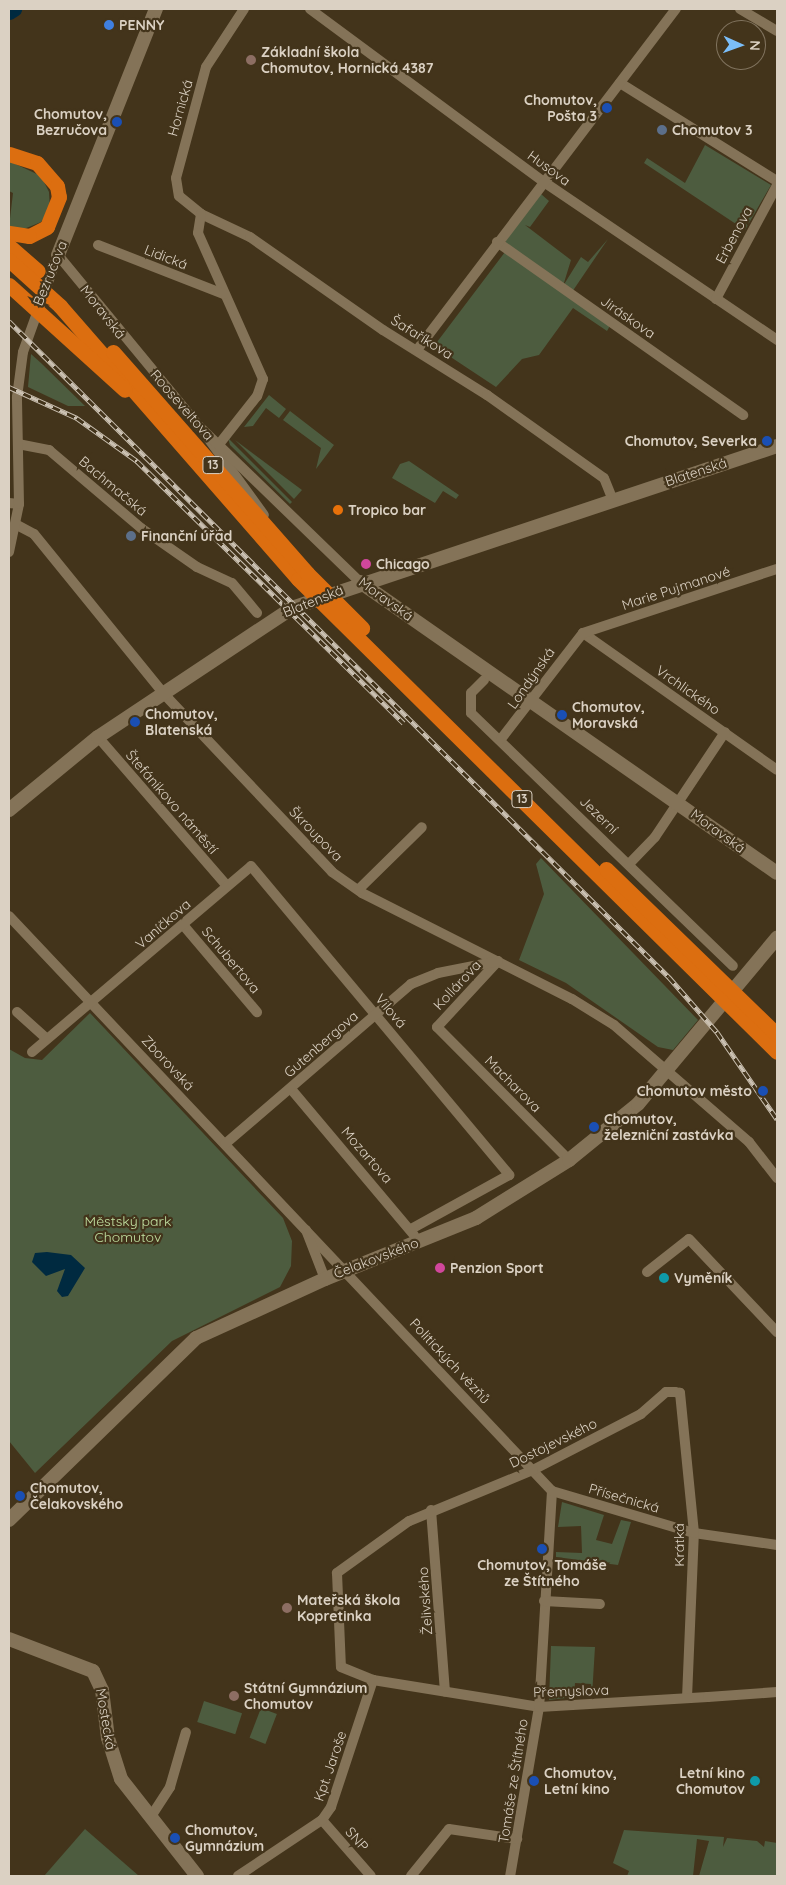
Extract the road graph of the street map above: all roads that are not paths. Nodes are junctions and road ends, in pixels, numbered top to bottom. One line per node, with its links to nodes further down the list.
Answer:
1 (156, 9): 16 (street, Bezručova)
2 (244, 9): 11 (street, Hornická)
3 (310, 9): 9 (street, Husova)
4 (676, 9): 7 (street)
5 (740, 9): 6 (street)
6 (777, 31)
7 (620, 83): 9 (street); 10 (street, Erbenova)
8 (9, 154): 12 (highway)
9 (544, 182): 13 (street); 21 (street, Husova)
10 (777, 183): 21 (street, Erbenova)
11 (201, 214): 20 (street, Rooseveltova); 24 (street, Šafaříkova)
12 (9, 233)
13 (498, 242): 24 (street); 26 (street, Jiráskova)
14 (98, 245): 20 (street, Lidická)
15 (9, 246): 18 (highway, 13)
16 (58, 255): 27 (street, Moravská); 29 (street, Bezručova)
17 (9, 260): 18 (highway, 13)
18 (37, 276): 22 (highway, 13)
19 (9, 285): 25 (highway)
20 (224, 294): 28 (street, Rooseveltova)
21 (716, 299): 23 (street, Husova)
22 (62, 301): 25 (highway, 13); 36 (highway, Rooseveltova / 13)
23 (777, 340)
24 (417, 350): 31 (street, Šafaříkova)
25 (133, 393): 36 (highway, 13)
26 (743, 415)
27 (200, 427): 28 (street, Moravská); 36 (street, Rooseveltova)
28 (220, 443): 37 (street, Moravská)
29 (18, 444): 32 (street, Bezručova); 38 (street, Bachmačská)
30 (777, 446): 31 (street, Blatenská)
31 (614, 500): 37 (street, Blatenská)
32 (14, 503): 33 (street, Bezručova)
33 (17, 525): 34 (street, Bezručova); 41 (street, Škroupova)
34 (9, 552)
35 (777, 569): 39 (street, Marie Pujmanové)
36 (302, 572): 61 (highway, 13)
37 (360, 582): 41 (street, Blatenská); 42 (street, Moravská)
38 (257, 613)
39 (584, 633): 42 (street, Londýnská); 43 (street, Vrchlického)
40 (484, 680): 45 (street, Jezerní)
41 (163, 693): 44 (street, Blatenská); 54 (street, Škroupova)
42 (533, 701): 45 (street, Londýnská); 47 (street, Moravská)
43 (725, 732): 46 (street, Vrchlického); 47 (street)
44 (98, 737): 48 (street, Blatenská); 53 (street, Štefánikovo náměstí)
45 (501, 739): 50 (street, Jezerní)
46 (777, 770)
47 (679, 802): 50 (street); 52 (street, Moravská)
48 (9, 810)
49 (422, 827): 54 (street)
50 (630, 864): 59 (street, Jezerní)
51 (251, 866): 53 (street, Vaníčkova); 64 (street, Vilová)
52 (777, 873)
53 (226, 885): 56 (street, Vaníčkova)
54 (359, 889): 58 (street, Škroupova)
55 (9, 916): 60 (street, Zborovská)
56 (184, 926): 60 (street, Vaníčkova); 63 (street, Schubertova)
57 (777, 938): 70 (street, Čelakovského)
58 (498, 962): 64 (street, Gutenbergova); 65 (street, Kollárova); 70 (street, Škroupova)
59 (734, 966)
60 (91, 1001): 67 (street, Vaníčkova); 72 (street, Zborovská)
61 (738, 1008): 66 (highway, 13); 69 (highway, 13)
62 (17, 1012): 67 (street)
63 (257, 1012)
64 (376, 1014): 71 (street, Gutenbergova); 75 (street, Vilová)
65 (437, 1027): 73 (street, Macharova)
66 (777, 1035)
67 (47, 1039): 68 (street, Vaníčkova)
68 (32, 1052)
69 (777, 1052)
70 (670, 1070): 73 (street, Čelakovského); 74 (street, Škroupova)
71 (291, 1088): 72 (street, Gutenbergova); 75 (street, Mozartova)
72 (225, 1144): 76 (street, Zborovská)
73 (569, 1160): 77 (street, Čelakovského)
74 (777, 1178)
75 (412, 1228): 77 (street, Mozartova)
76 (306, 1229): 78 (street, Zborovská); 80 (street, Zborovská)
77 (416, 1243): 78 (street, Čelakovského)
78 (347, 1270): 80 (street, Čelakovského); 83 (street, Politických vězňů)
79 (647, 1272): 81 (street)
80 (325, 1278): 86 (street, Čelakovského)
81 (777, 1332)
82 (680, 1393): 83 (street, Dostojevského); 87 (street, Krátká)
83 (533, 1470): 84 (street); 85 (street, Dostojevského)
84 (552, 1491): 87 (street, Přísečnická); 89 (street, Tomáše ze Štítného)
85 (431, 1510): 92 (street, Dostojevského); 94 (street, Želivského)
86 (9, 1520)
87 (694, 1533): 88 (street, Přísečnická); 96 (street, Krátká)
88 (777, 1545)
89 (544, 1601): 90 (street); 97 (street, Tomáše ze Štítného)
90 (600, 1604)
91 (9, 1639): 99 (street, Mostecká)
92 (341, 1667): 93 (street, Přemyslova)
93 (373, 1680): 94 (street, Přemyslova); 100 (street, Kpt. Jaroše)
94 (445, 1691): 97 (street, Přemyslova)
95 (777, 1692): 96 (street, Přemyslova)
96 (687, 1698): 97 (street, Přemyslova)
97 (539, 1707): 101 (street, Tomáše ze Štítného)
98 (186, 1732): 99 (street)
99 (150, 1818): 102 (street, Mostecká)
100 (322, 1820): 103 (street, Kpt. Jaroše); 104 (street, SNP)
101 (517, 1839): 105 (street); 106 (street, Tomáše ze Štítného)
102 (197, 1876)
103 (238, 1876)
104 (371, 1876)
105 (411, 1876)
106 (510, 1876)

